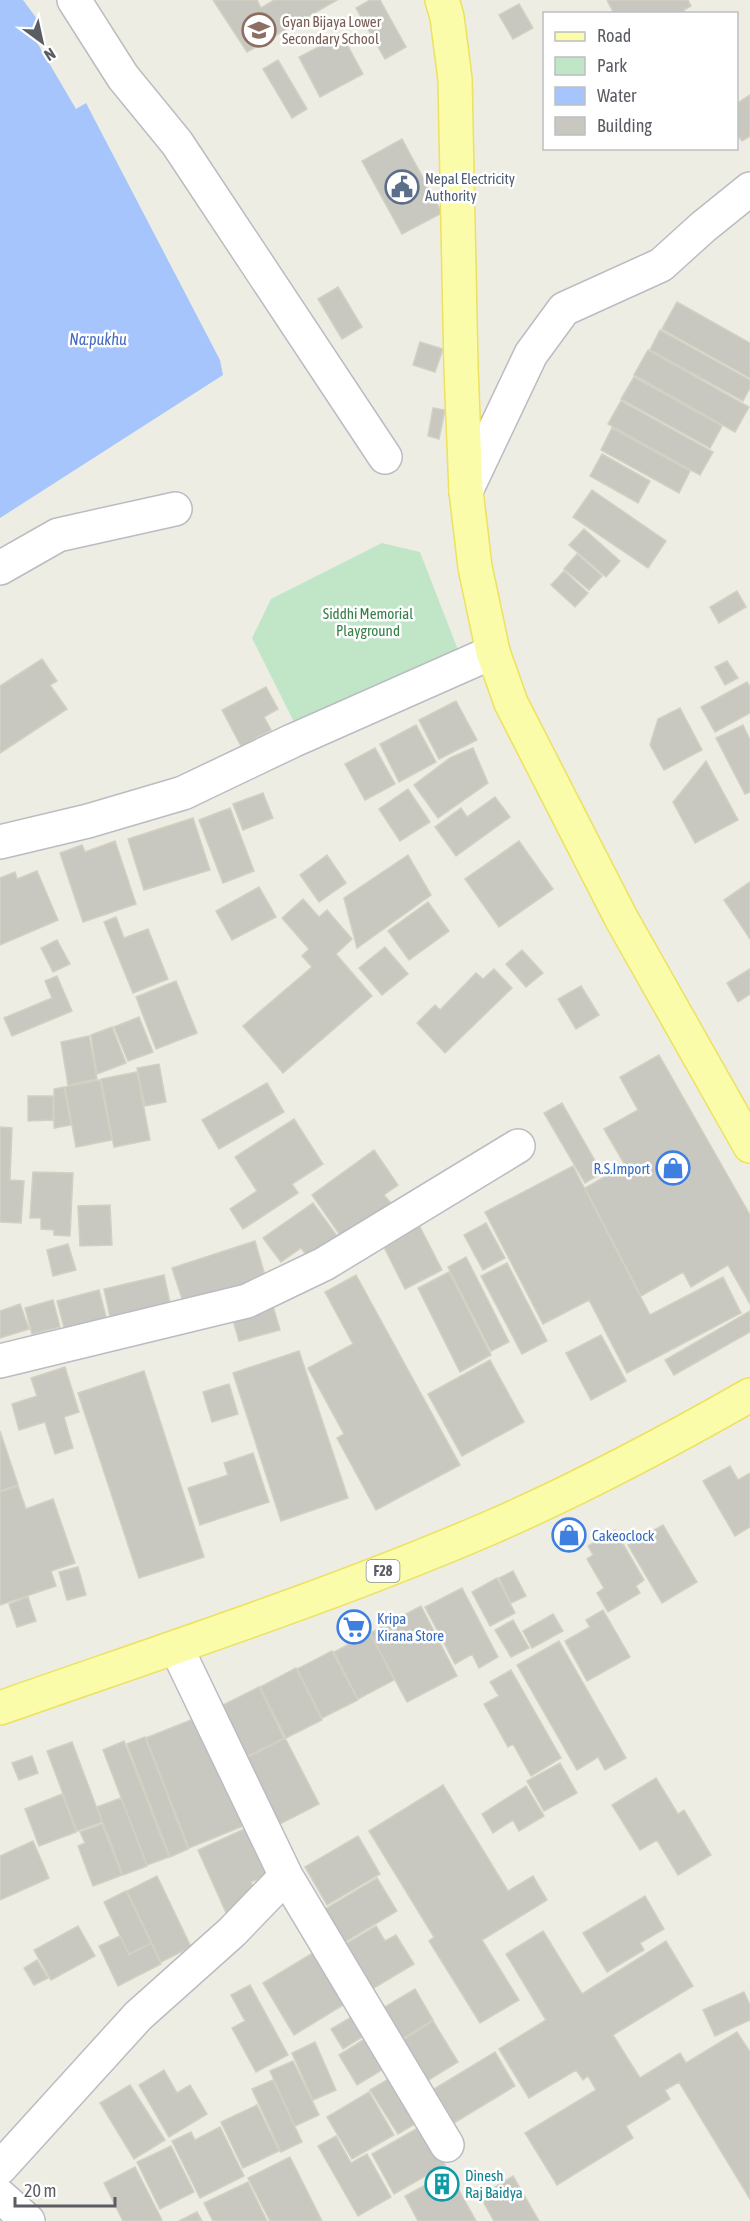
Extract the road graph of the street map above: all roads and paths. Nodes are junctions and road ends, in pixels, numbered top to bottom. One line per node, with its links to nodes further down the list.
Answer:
1 (74, 0): 4 (street)
2 (442, 0): 5 (main road)
3 (750, 189): 5 (street)
4 (385, 458)
5 (466, 491): 8 (main road)
6 (175, 509): 7 (street)
7 (0, 568)
8 (493, 652): 9 (street); 11 (main road)
9 (0, 842)
10 (518, 1146): 12 (street)
11 (750, 1146)
12 (0, 1361)
13 (750, 1395): 14 (main road, F28)
14 (176, 1647): 15 (main road, F28); 16 (street)
15 (0, 1708)
16 (286, 1876): 17 (street); 18 (street)
17 (447, 2145)
18 (5, 2154)
19 (0, 2196): 20 (street)
20 (28, 2221)

